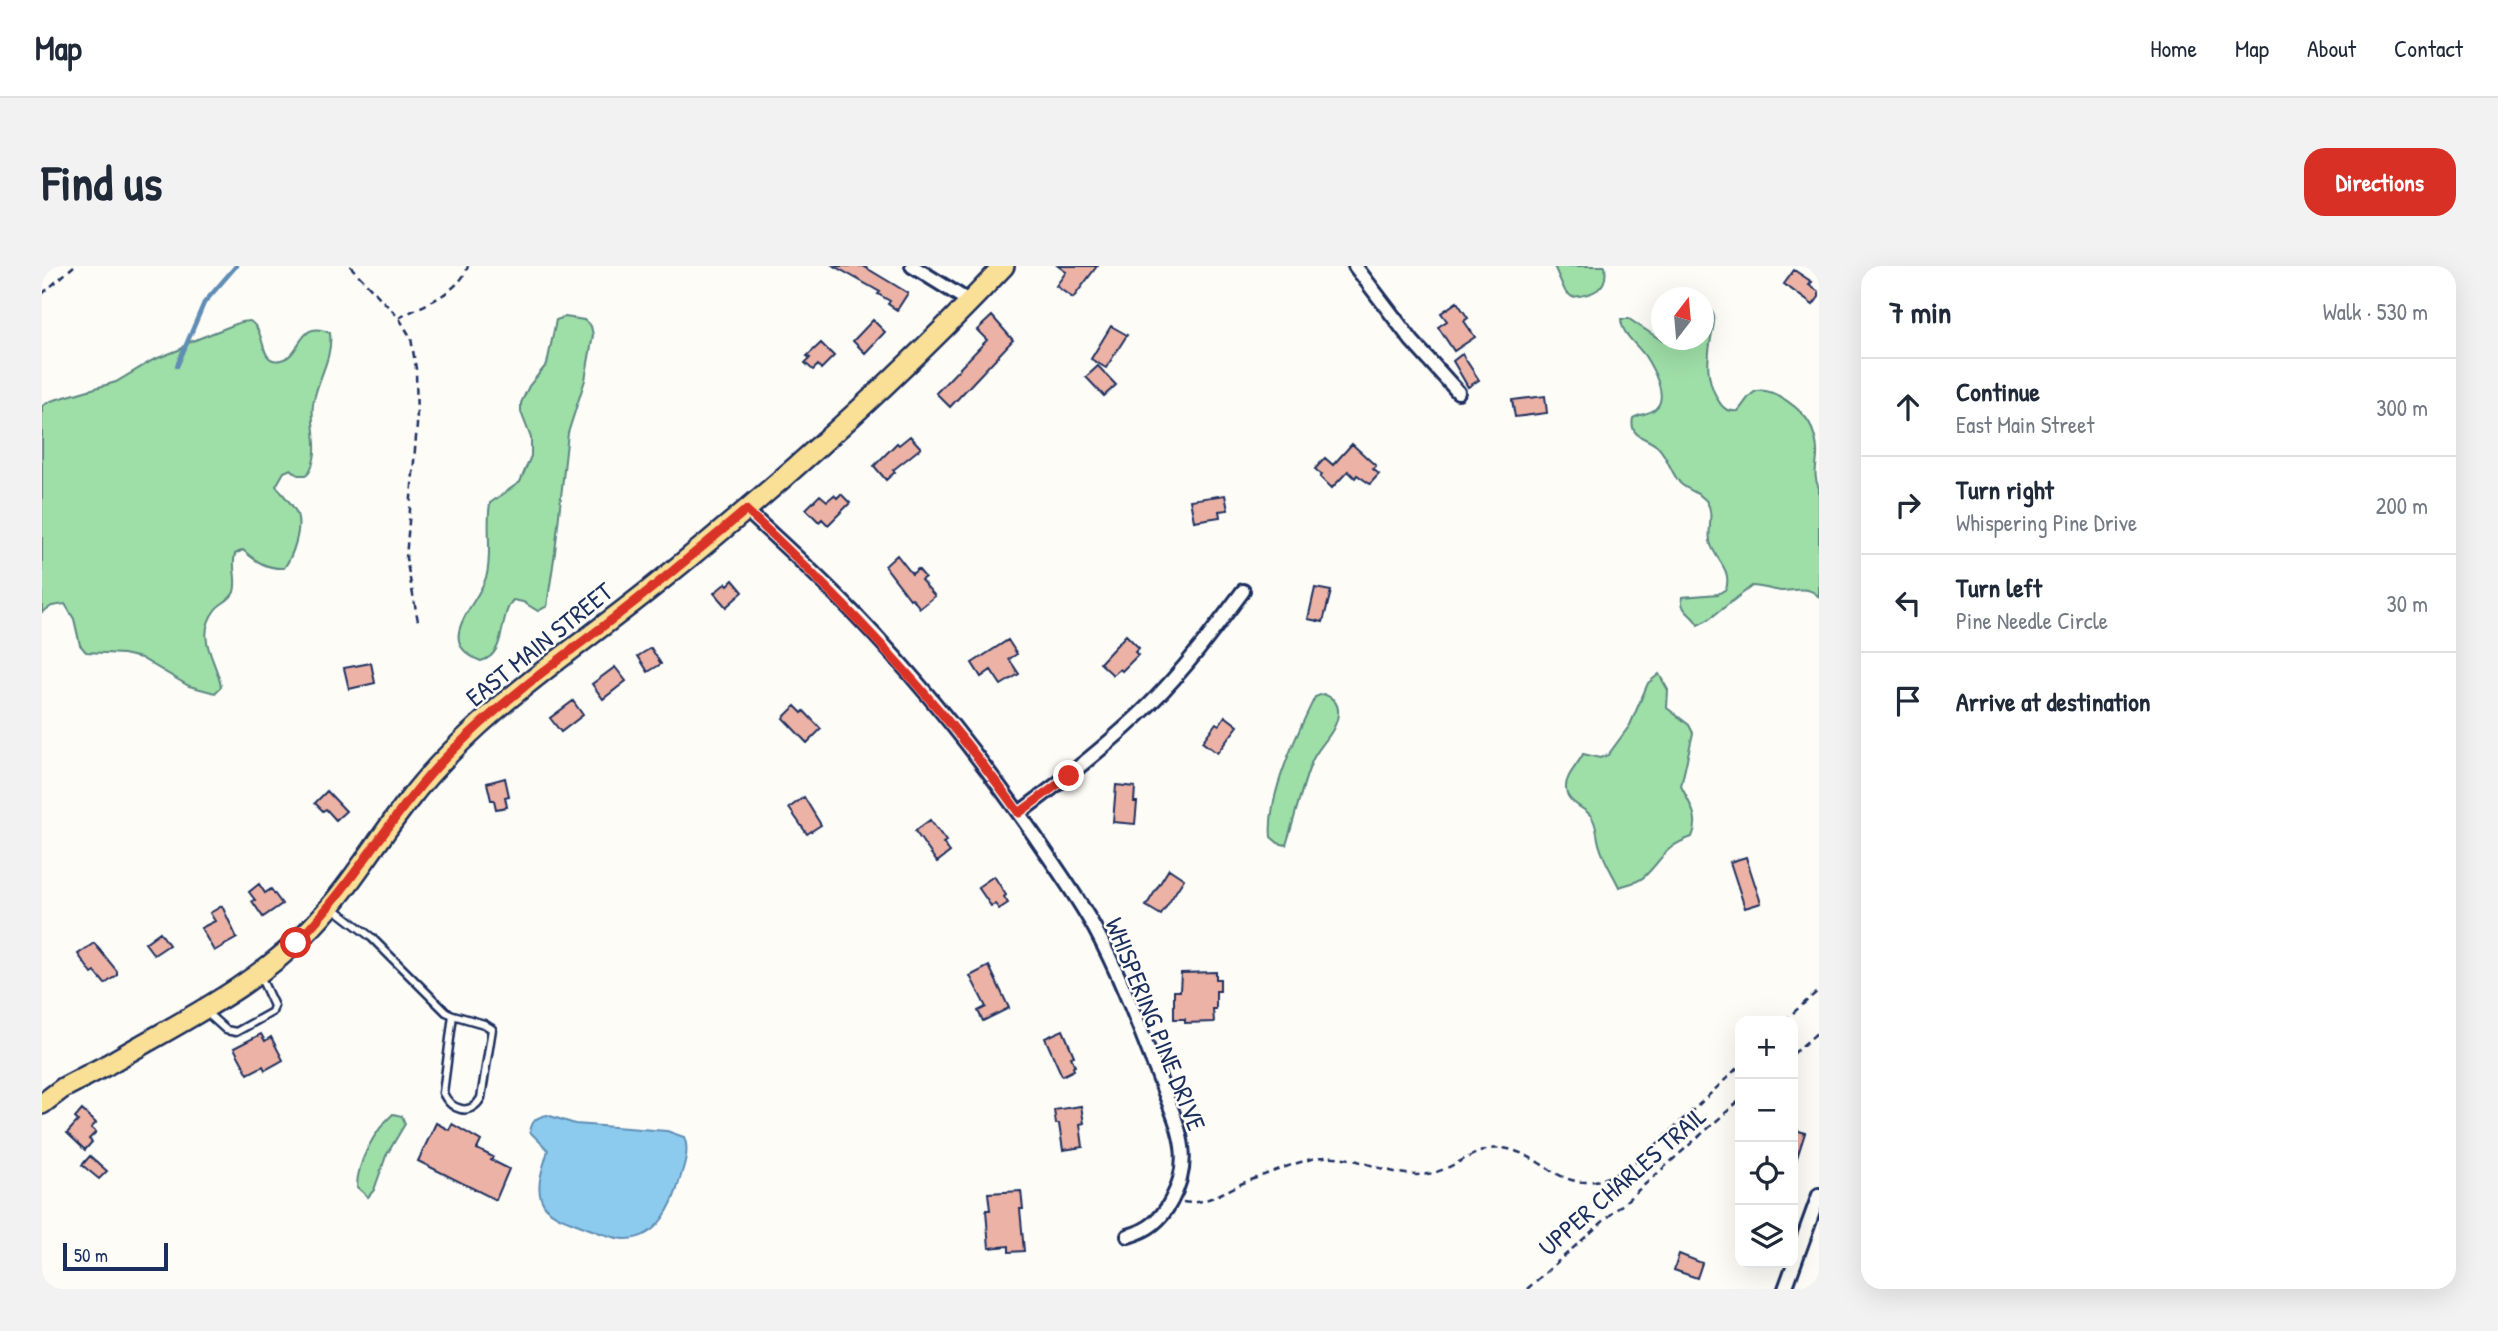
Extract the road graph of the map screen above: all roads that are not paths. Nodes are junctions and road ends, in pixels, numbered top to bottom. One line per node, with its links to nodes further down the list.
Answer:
1 (912, 266): 4 (street)
2 (1004, 266): 4 (main road, EAST MAIN STREET)
3 (1355, 266): 5 (street)
4 (970, 302): 6 (main road, EAST MAIN STREET)
5 (1458, 392)
6 (746, 510): 8 (street, WHISPERING PINE DRIVE); 9 (main road, EAST MAIN STREET)
7 (1243, 591): 8 (street)
8 (1019, 813): 15 (street, WHISPERING PINE DRIVE)
9 (331, 906): 10 (main road, EAST MAIN STREET); 12 (lane)
10 (259, 975): 11 (main road, EAST MAIN STREET); 11 (lane)
11 (204, 1010): 13 (main road, EAST MAIN STREET)
12 (453, 1015): 12 (lane)
13 (42, 1104)
14 (1819, 1195): 16 (street)
15 (1128, 1236)
16 (1785, 1289)

